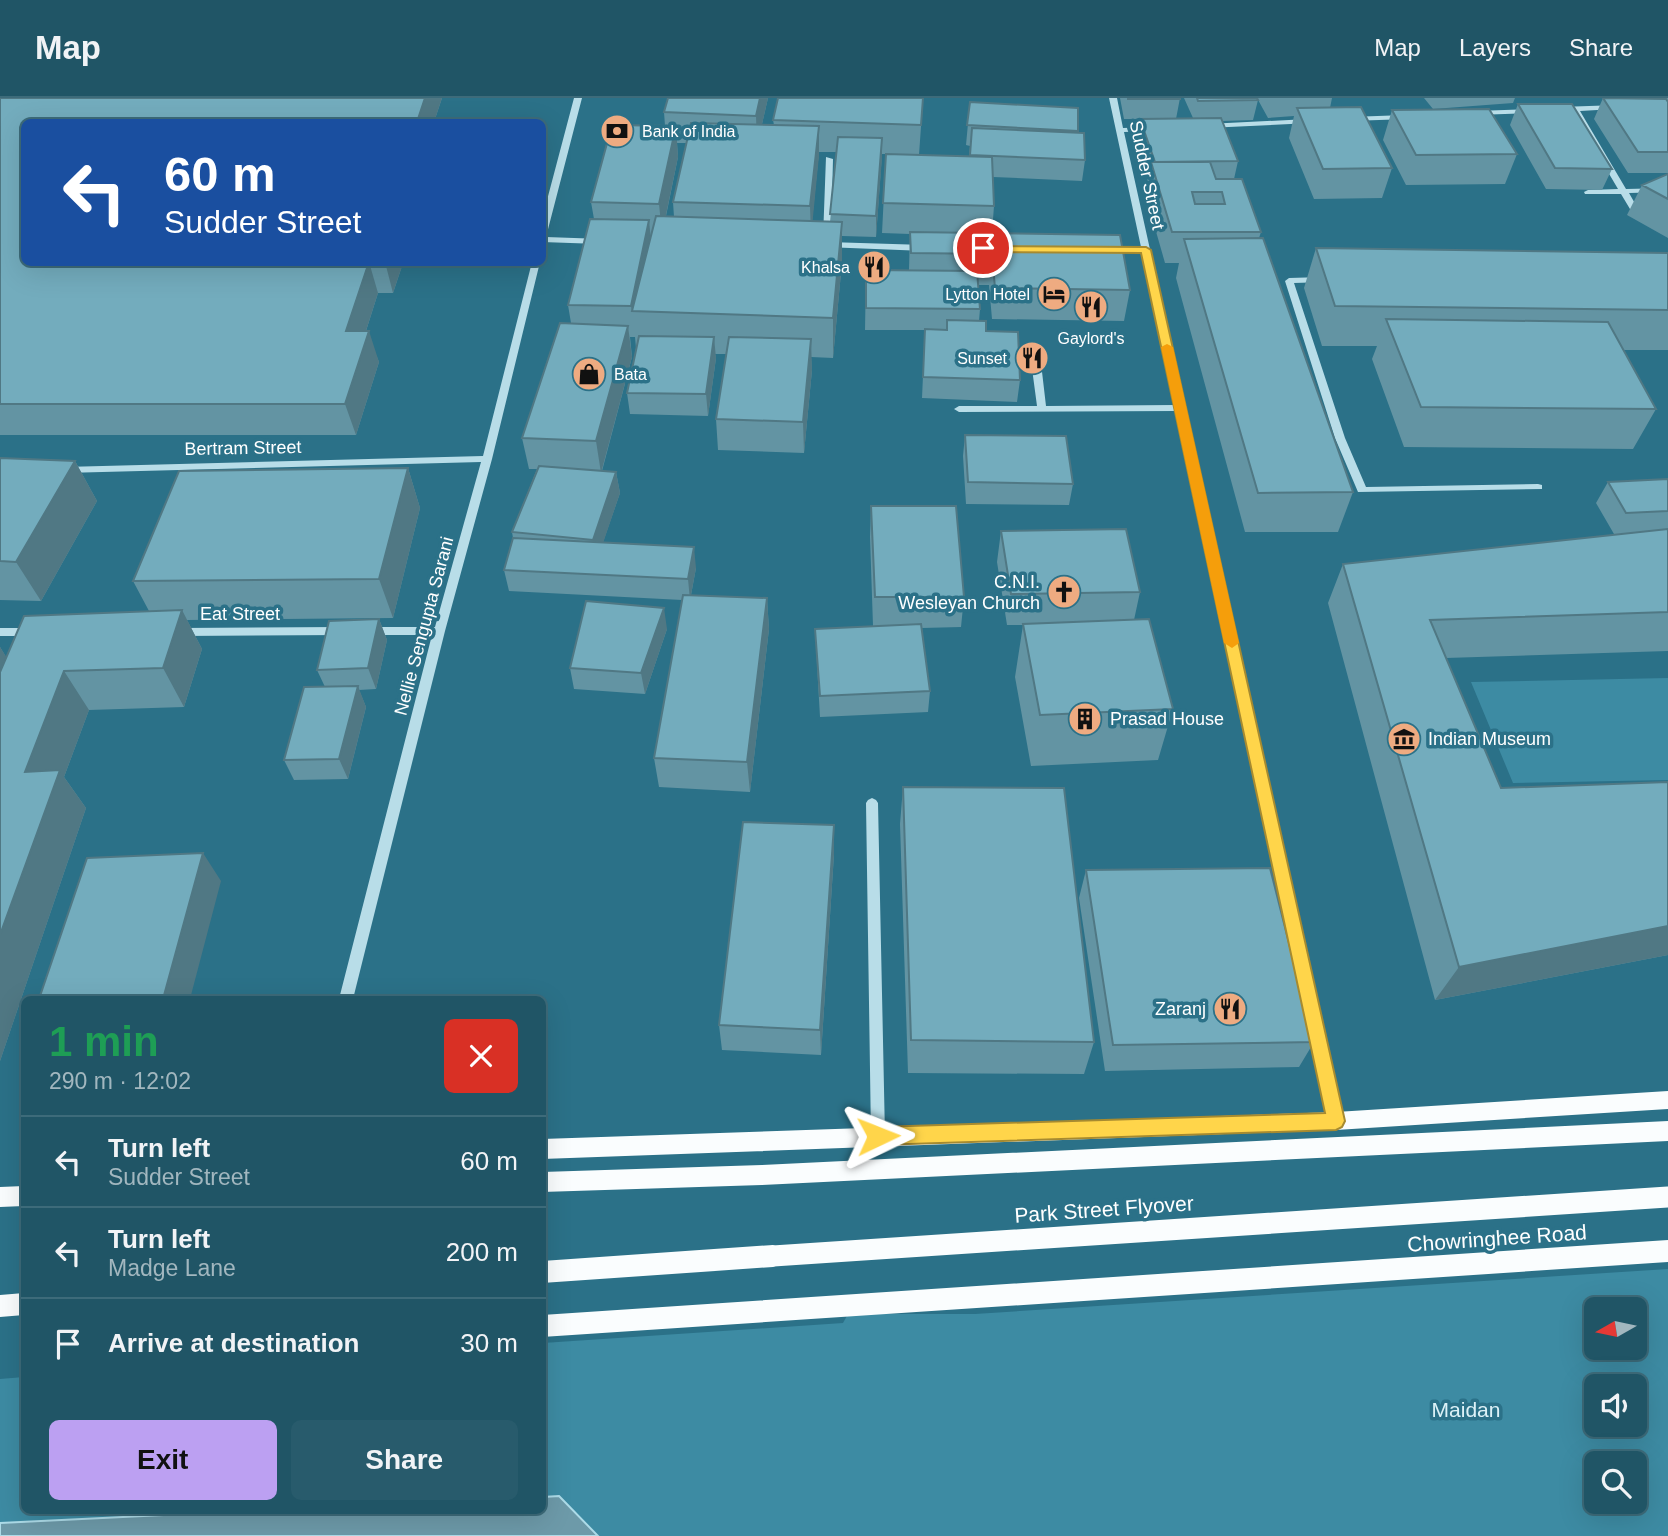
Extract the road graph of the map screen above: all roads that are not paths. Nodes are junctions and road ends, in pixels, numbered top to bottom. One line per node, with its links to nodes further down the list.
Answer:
1 (578, 98): 19 (street)
2 (1113, 98): 13 (street, Sudder Street)
3 (1628, 106): 4 (street)
4 (1575, 108): 6 (street); 15 (street)
5 (1535, 110): 7 (street)
6 (1549, 110)
7 (1470, 114)
8 (1417, 116): 9 (street)
9 (1337, 120)
10 (1324, 121): 11 (street)
11 (1201, 127)
12 (1161, 129): 13 (street)
13 (1120, 131): 26 (street, Sudder Street)
14 (830, 159): 23 (street)
15 (1626, 190): 16 (street); 17 (street); 18 (street)
16 (1668, 190)
17 (1588, 192)
18 (1633, 207)
19 (546, 222)
20 (546, 238): 21 (street)
21 (609, 241)
22 (814, 245): 23 (street)
23 (828, 245): 24 (street)
24 (930, 248)
25 (1091, 249): 26 (street)
26 (1146, 250): 30 (street, Sudder Street)
27 (535, 266): 33 (street, Nellie Sengupta Sarani)
28 (1331, 280): 35 (street)
29 (1034, 346): 32 (street)
30 (1181, 408): 32 (street); 43 (street, Sudder Street)
31 (959, 409): 32 (street)
32 (1042, 409)
33 (487, 459): 34 (street, Bertram Street); 36 (street, Nellie Sengupta Sarani)
34 (56, 470)
35 (1538, 487)
36 (439, 631): 39 (street, Eat Street); 41 (street, Nellie Sengupta Sarani)
37 (0, 632): 38 (street)
38 (44, 632)
39 (166, 632)
40 (872, 803): 45 (street)
41 (347, 996)
42 (1668, 1100): 43 (main road)
43 (1336, 1121): 45 (main road)
44 (1668, 1131): 47 (main road)
45 (878, 1136): 46 (main road)
46 (546, 1149)
47 (546, 1182)
48 (21, 1196): 49 (main road)
49 (0, 1197)
50 (1668, 1197): 52 (main road, Park Street Flyover, bridge)
51 (1668, 1251): 55 (main road, Chowringhee Road)
52 (546, 1272)
53 (21, 1304): 54 (main road)
54 (0, 1306)
55 (546, 1326)

